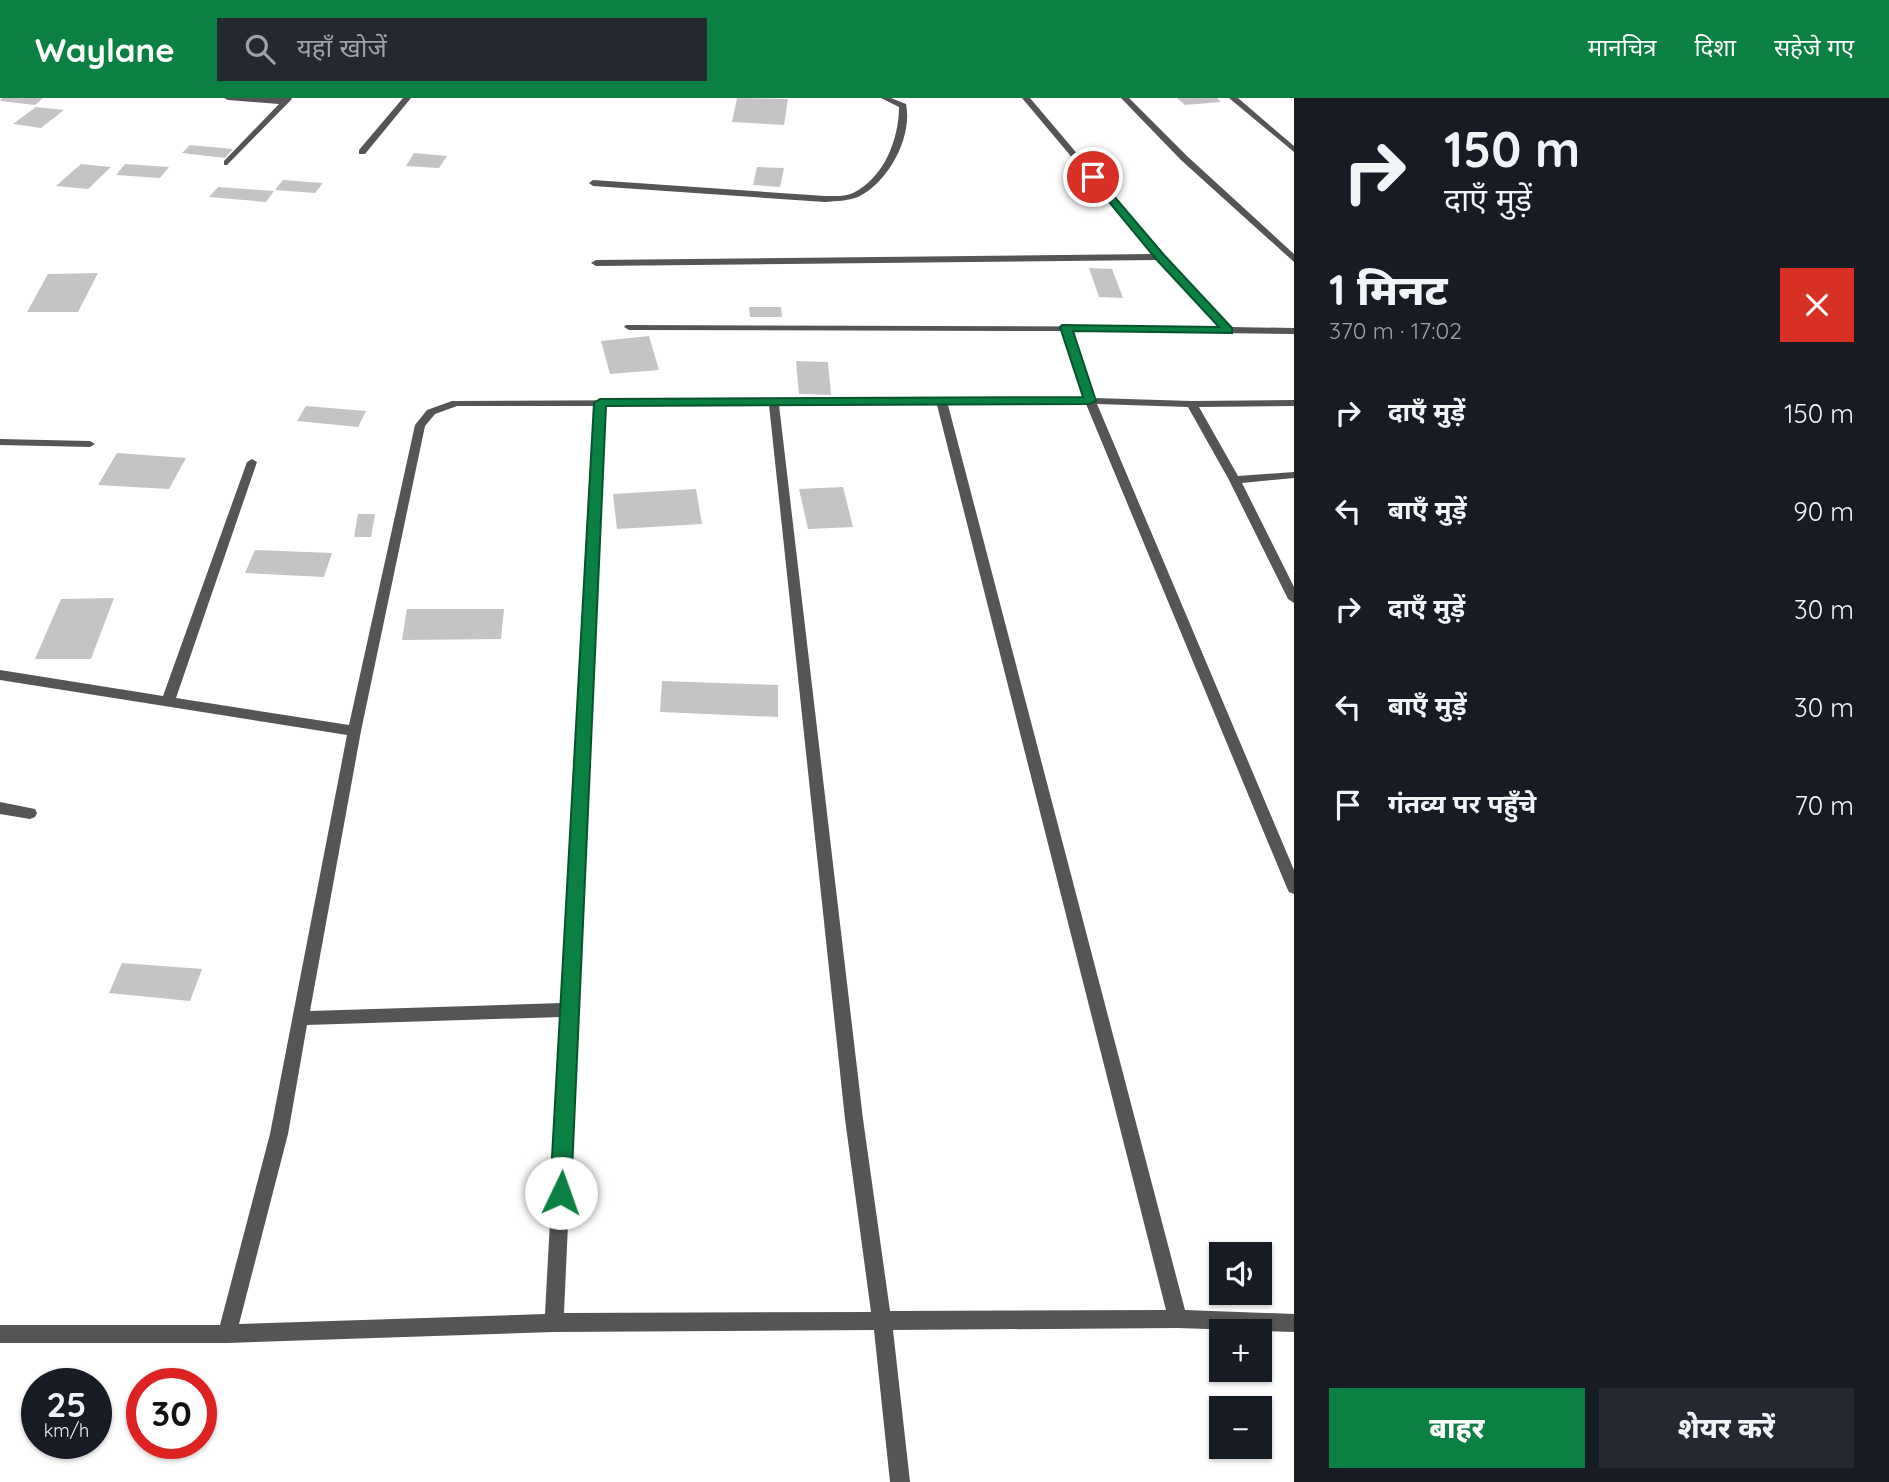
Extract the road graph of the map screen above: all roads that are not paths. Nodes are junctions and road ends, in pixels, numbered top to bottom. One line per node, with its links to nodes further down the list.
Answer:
1 (228, 98): 7 (street)
2 (407, 98): 9 (street)
3 (885, 98): 11 (street)
4 (1026, 98): 12 (street)
5 (1125, 98): 13 (street)
6 (1233, 98): 8 (street)
7 (287, 100): 10 (street)
8 (1294, 150)
9 (362, 152)
10 (227, 163)
11 (593, 183)
12 (1160, 257): 14 (street); 17 (street)
13 (1294, 259)
14 (596, 263)
15 (629, 327): 16 (street)
16 (1066, 327): 17 (street); 19 (street)
17 (1228, 330): 18 (street)
18 (1294, 331)
19 (1090, 401): 21 (street); 24 (street); 38 (street)
20 (600, 403): 23 (street); 35 (street); 39 (street)
21 (942, 403): 23 (street); 41 (street)
22 (1294, 403): 24 (street)
23 (774, 404): 42 (street)
24 (1192, 404): 29 (street)
25 (0, 442): 26 (street)
26 (90, 444)
27 (252, 462): 34 (street)
28 (1294, 475): 29 (street)
29 (1235, 480): 31 (street)
30 (1294, 566): 31 (street)
31 (1277, 567): 32 (street)
32 (1294, 599)
33 (0, 676): 34 (street)
34 (168, 701): 35 (street)
35 (354, 731): 40 (street)
36 (0, 807): 37 (street)
37 (30, 813)
38 (1294, 888)
39 (570, 1010): 40 (street); 43 (street)
40 (301, 1017): 46 (street)
41 (1178, 1319): 42 (street); 44 (street)
42 (882, 1321): 43 (street); 47 (street)
43 (554, 1323): 46 (street)
44 (1294, 1323)
45 (0, 1334): 46 (street)
46 (227, 1334)
47 (900, 1482)

